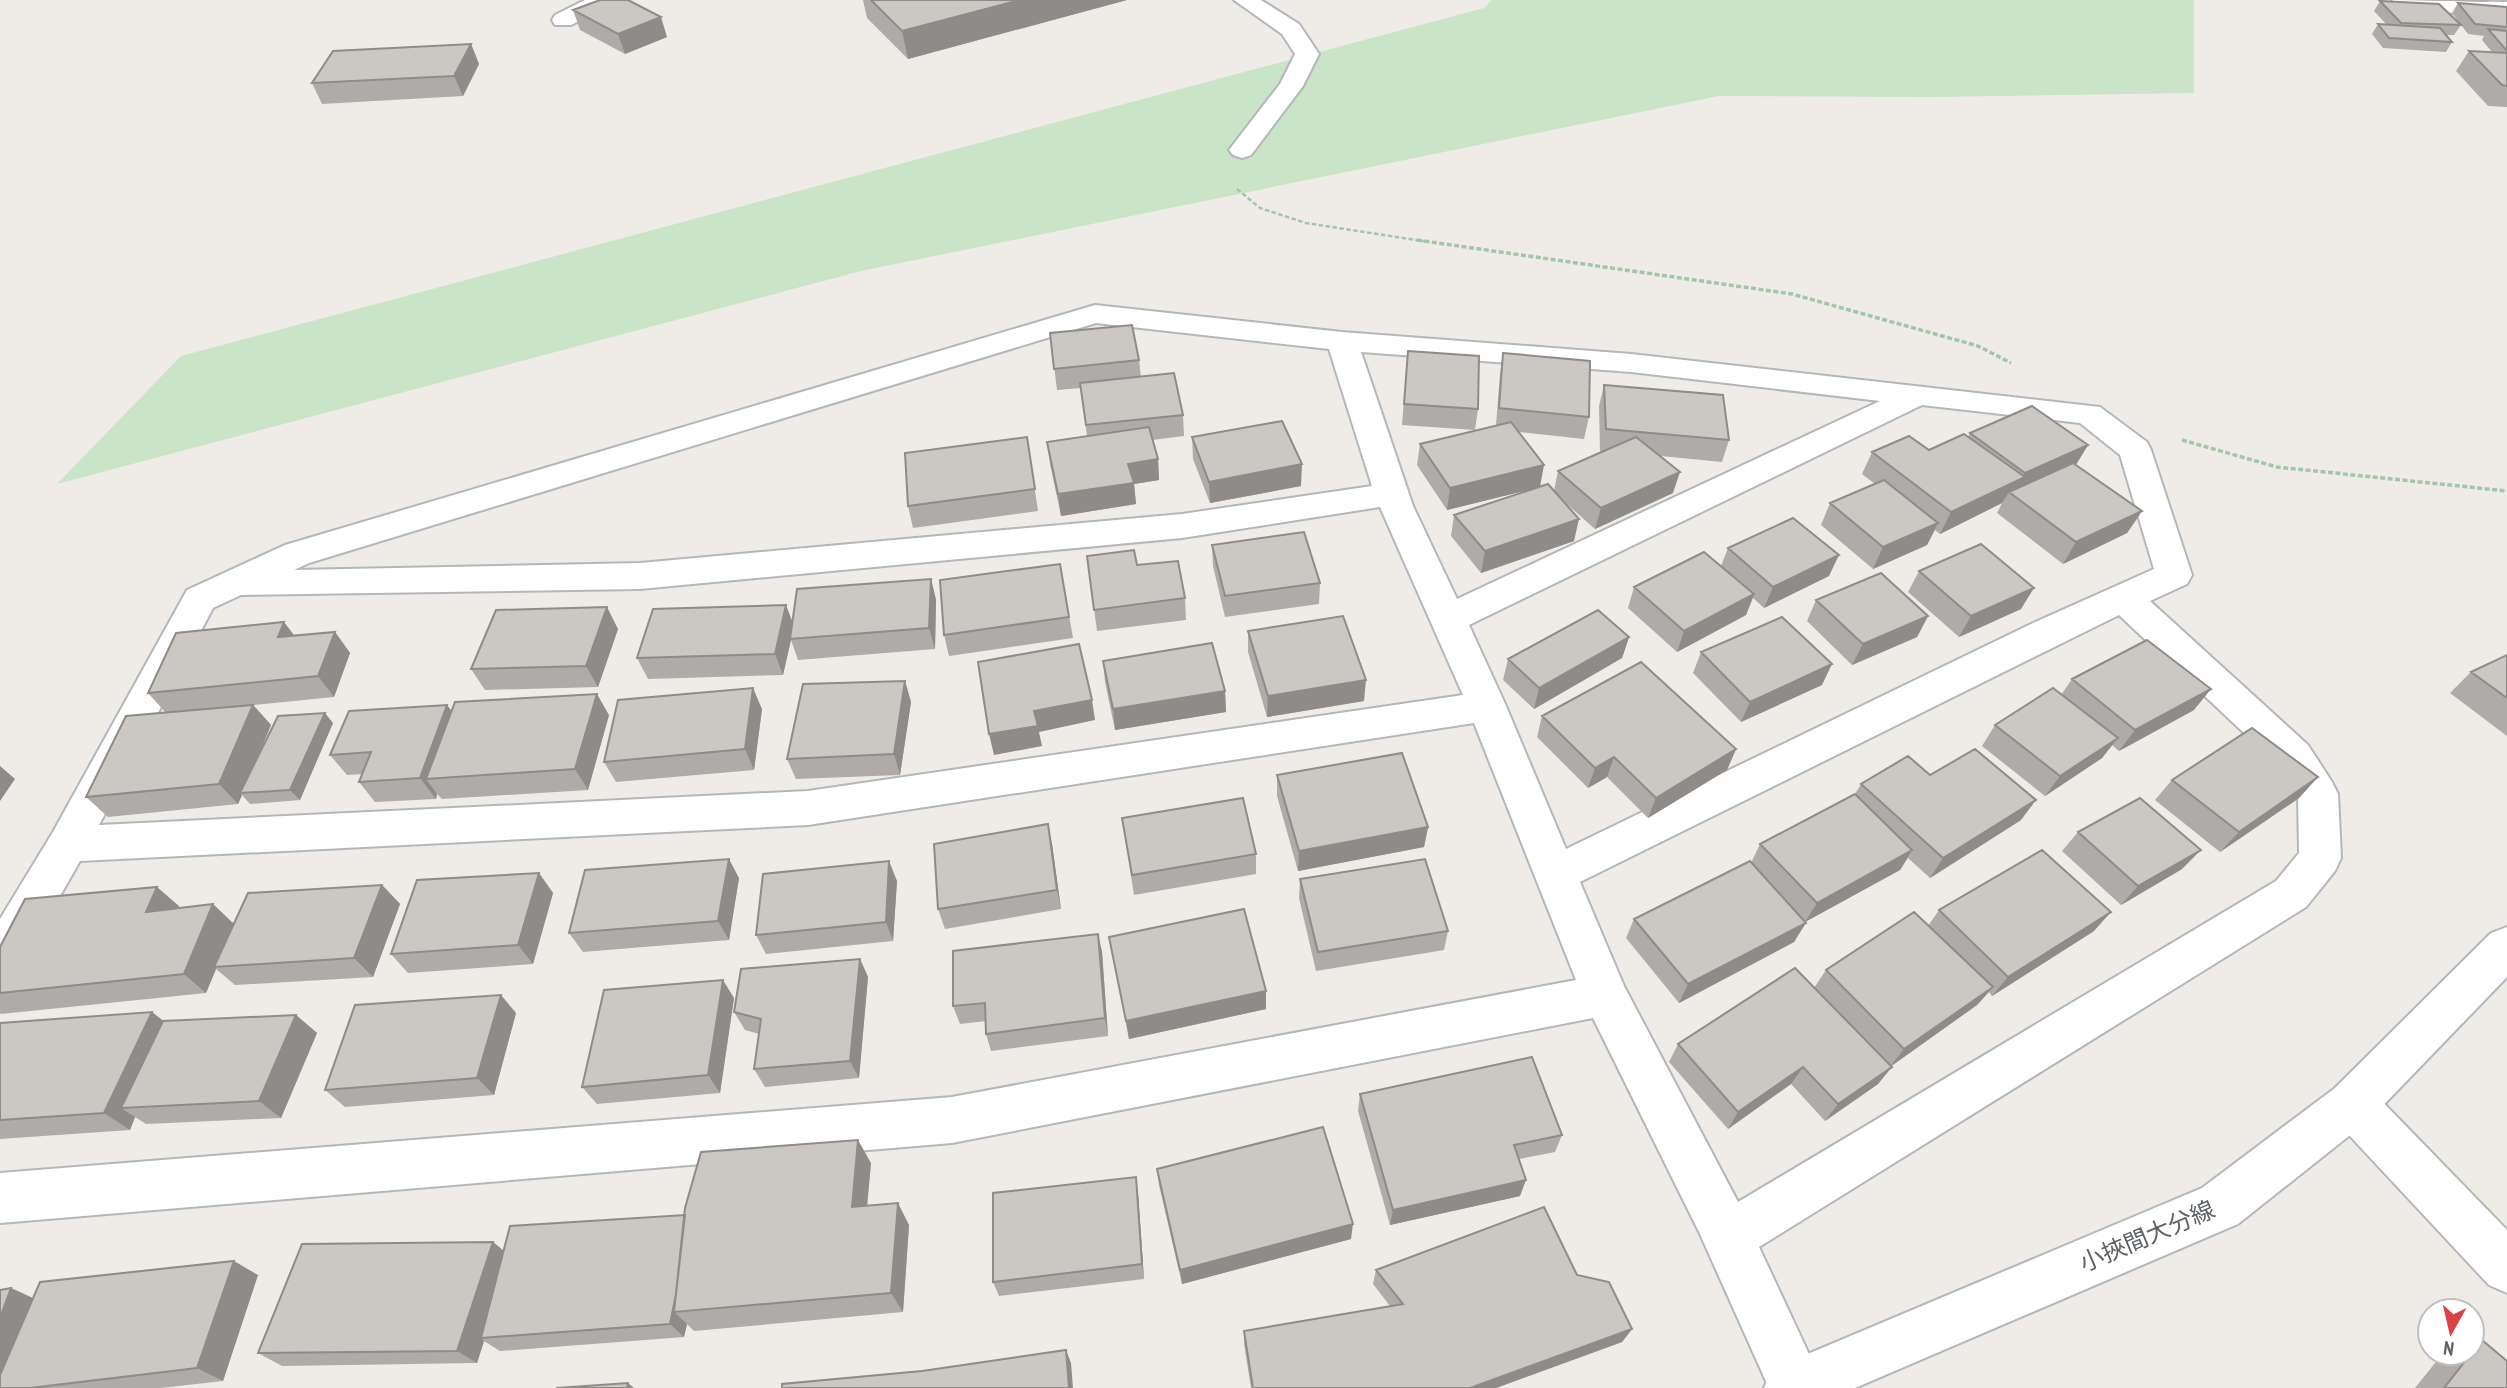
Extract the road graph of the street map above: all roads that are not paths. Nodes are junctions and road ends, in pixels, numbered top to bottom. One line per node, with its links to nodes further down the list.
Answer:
1 (603, 0): 5 (street)
2 (1245, 0): 6 (street)
3 (2402, 3): 4 (street)
4 (2507, 9)
5 (563, 20)
6 (1242, 150)
7 (1342, 341): 8 (street); 9 (street); 10 (street)
8 (1918, 395): 11 (street); 12 (street)
9 (1392, 494): 10 (street); 12 (street)
10 (231, 585): 14 (street)
11 (2125, 599): 15 (street); 21 (street)
12 (1448, 620): 13 (street)
13 (1487, 706): 14 (street); 15 (street)
14 (68, 844): 17 (street)
15 (1556, 874): 18 (street)
16 (2507, 947): 19 (street, 小挾間大分線)
17 (0, 959)
18 (1605, 995): 20 (street); 21 (street)
19 (2352, 1104): 22 (street); 23 (street, 小挾間大分線)
20 (0, 1198)
21 (1727, 1237): 23 (street)
22 (2507, 1267)
23 (1794, 1387)

